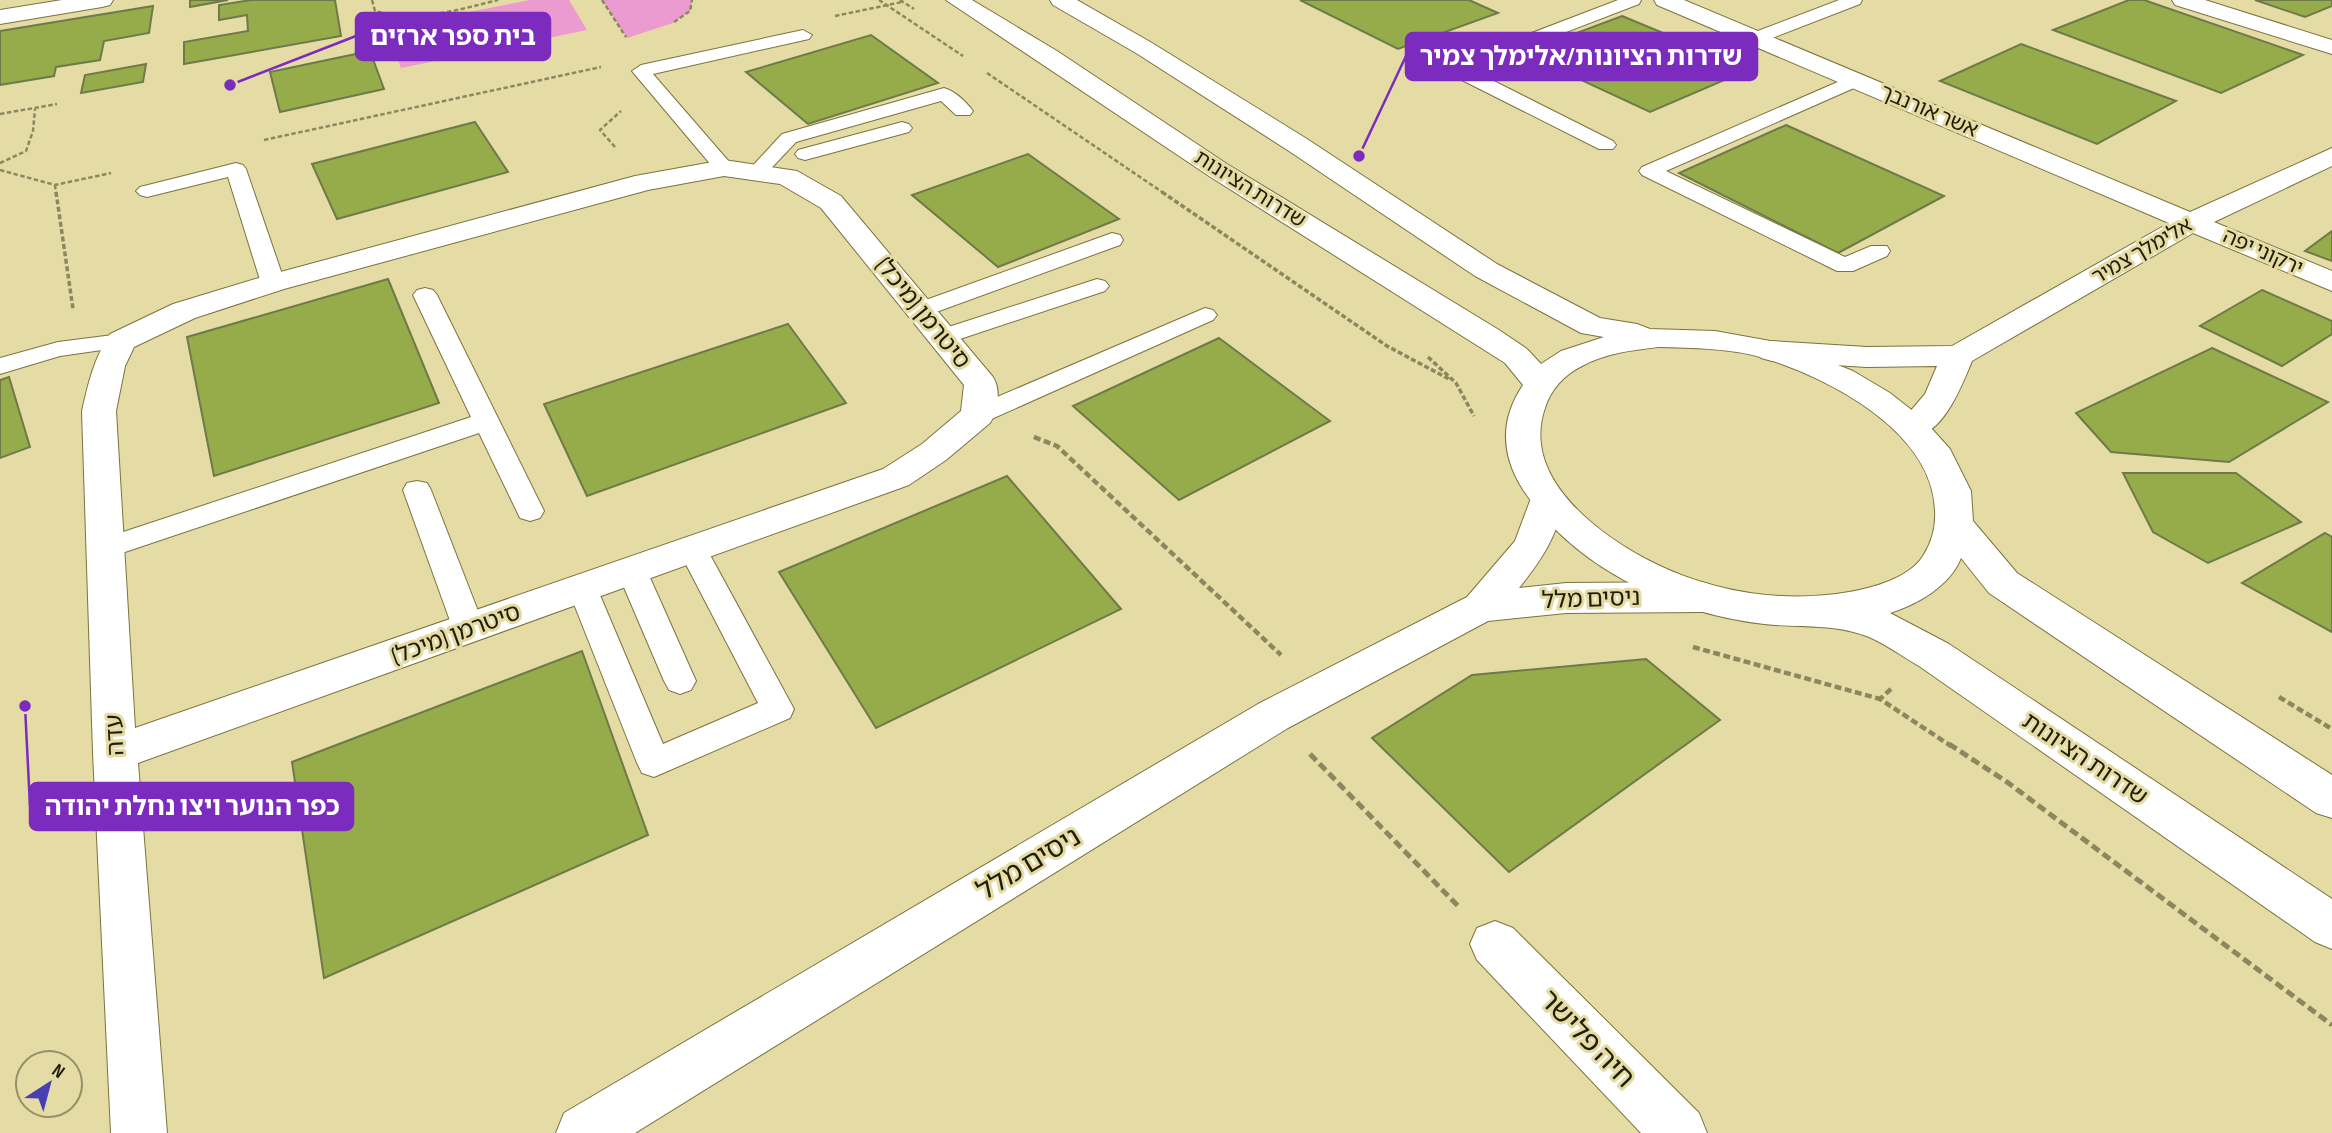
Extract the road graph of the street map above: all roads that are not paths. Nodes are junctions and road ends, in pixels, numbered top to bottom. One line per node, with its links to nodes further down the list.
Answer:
1 (102, 0): 8 (street)
2 (957, 0): 34 (street, שדרות הציונות)
3 (1061, 0): 29 (street)
4 (1633, 0): 15 (lane)
5 (1665, 0): 10 (street, אשר אורנבך)
6 (1854, 0): 10 (lane)
7 (2183, 0): 11 (street)
8 (0, 17)
9 (803, 35): 17 (lane)
10 (1756, 38): 12 (street, אשר אורנבך)
11 (2332, 47)
12 (1856, 80): 19 (street, אשר אורנבך); 21 (lane)
13 (963, 111): 17 (lane)
14 (902, 128): 17 (lane)
15 (1606, 145)
16 (2332, 156): 19 (street, אלימלך צמיר)
17 (740, 171): 23 (street, סיטרמן (מיכל)); 26 (street, סיטרמן (מיכל))
18 (147, 191): 23 (lane)
19 (2194, 221): 22 (street, ירקוני יפה); 32 (street, אלימלך צמיר)
20 (1112, 240): 26 (lane)
21 (1879, 251)
22 (2332, 282)
23 (273, 283): 30 (street, סיטרמן (מיכל))
24 (1097, 286): 28 (lane)
25 (425, 295): 36 (lane)
26 (920, 310): 28 (street, סיטרמן (מיכל))
27 (1205, 315): 35 (lane)
28 (942, 337): 35 (street, סיטרמן (מיכל))
29 (1659, 337): 31 (street); 34 (street)
30 (121, 341): 33 (lane); 42 (street, עדה)
31 (1772, 351): 32 (street, אלימלך צמיר); 37 (street)
32 (1958, 356): 37 (street)
33 (0, 366)
34 (1539, 383): 39 (street)
35 (978, 415): 43 (street, סיטרמן (מיכל))
36 (486, 421): 40 (lane); 42 (lane)
37 (1913, 428): 41 (street)
38 (416, 490): 49 (lane)
39 (1547, 499): 46 (street); 47 (street, ניסים מלל)
40 (530, 511)
41 (1956, 526): 48 (street); 52 (street)
42 (106, 548): 51 (street, עדה)
43 (693, 549): 44 (street, סיטרמן (מיכל)); 45 (lane)
44 (632, 571): 45 (street, סיטרמן (מיכל)); 50 (lane)
45 (583, 589): 49 (street, סיטרמן (מיכל))
46 (1702, 597): 47 (street, ניסים מלל); 48 (street)
47 (1481, 607): 56 (street, ניסים מלל)
48 (1829, 611): 53 (street, שדרות הציונות)
49 (469, 629): 51 (street, סיטרמן (מיכל))
50 (680, 681)
51 (115, 753): 55 (street, עדה)
52 (2332, 799)
53 (2332, 926)
54 (1495, 944): 57 (street, חיה פלישר)
55 (139, 1133)
56 (584, 1133)
57 (1679, 1133)

